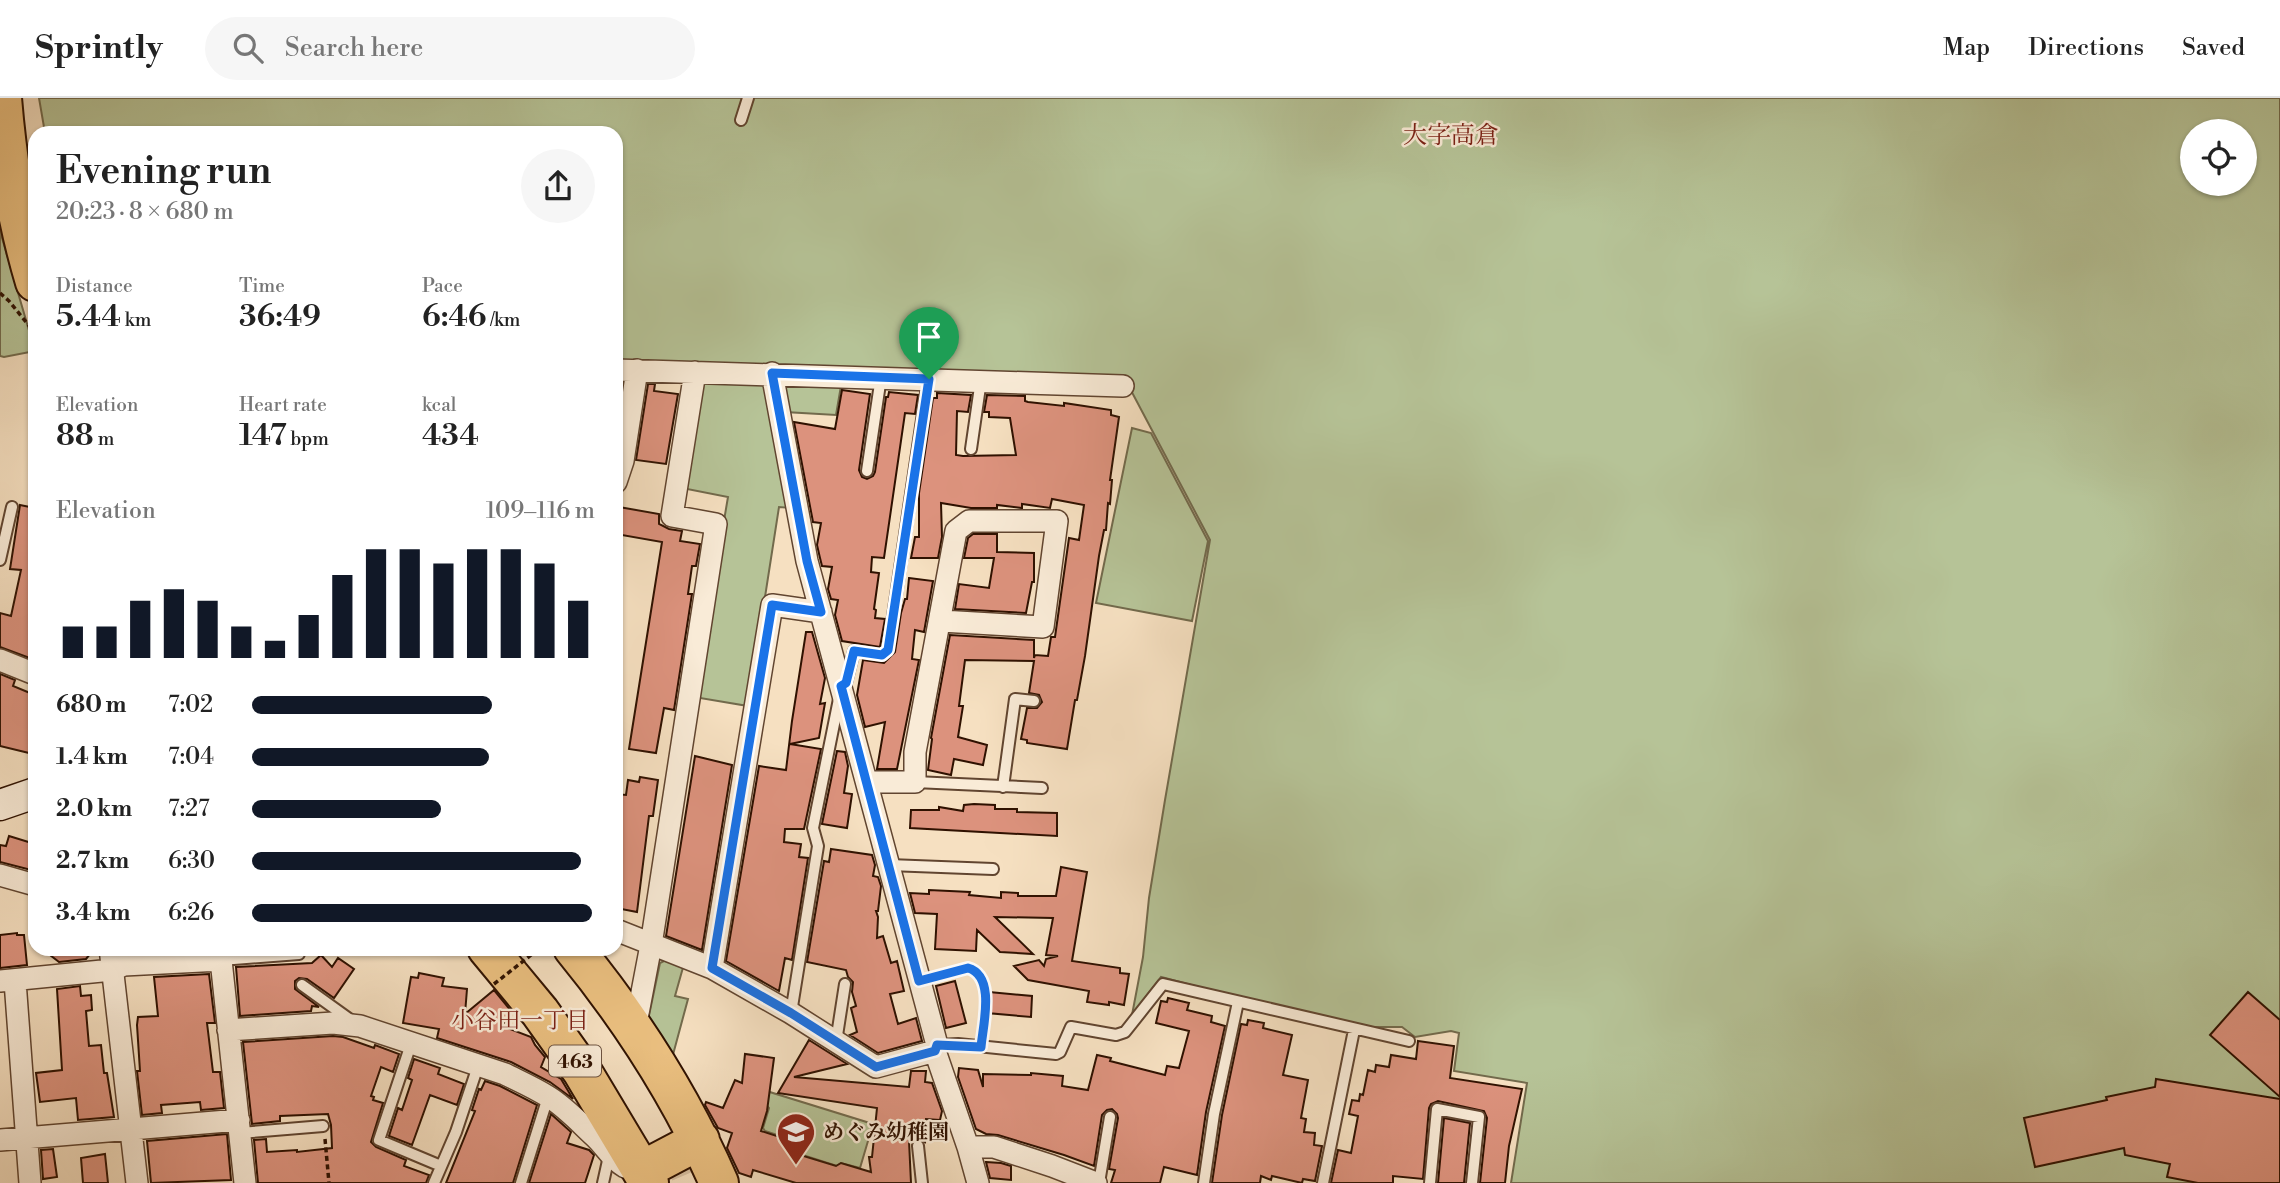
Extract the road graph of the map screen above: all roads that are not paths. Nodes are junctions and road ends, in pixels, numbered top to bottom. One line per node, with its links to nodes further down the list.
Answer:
1 (2, 98): 6 (highway)
2 (26, 98): 5 (highway)
3 (748, 98): 4 (lane)
4 (741, 120)
5 (30, 126)
6 (28, 258)
7 (627, 370): 8 (street); 15 (street)
8 (695, 372): 9 (street); 36 (street)
9 (772, 373): 10 (street); 19 (street)
10 (881, 377): 11 (street); 16 (lane)
11 (929, 379): 12 (street); 23 (lane)
12 (981, 380): 13 (street); 14 (lane)
13 (1123, 386)
14 (971, 449)
15 (623, 461)
16 (867, 471)
17 (12, 507): 18 (lane)
18 (0, 560)
19 (821, 612): 23 (street); 44 (street)
20 (941, 621): 20 (street); 26 (street)
21 (0, 660): 22 (street)
22 (28, 671)
23 (841, 686): 25 (street); 50 (lane)
24 (1034, 701): 27 (lane)
25 (868, 782): 26 (street); 31 (street)
26 (915, 782): 27 (lane)
27 (1003, 787): 28 (lane)
28 (1042, 788)
29 (28, 795): 30 (street)
30 (0, 805)
31 (889, 865): 32 (lane); 58 (street)
32 (993, 869)
33 (0, 876): 34 (street)
34 (28, 883)
35 (623, 933): 36 (street)
36 (651, 945): 44 (street); 52 (street)
37 (111, 956): 45 (street)
38 (273, 956): 42 (lane)
39 (521, 956): 69 (highway, 463)
40 (553, 956): 69 (highway, 463)
41 (580, 956): 52 (highway, 463)
42 (221, 960): 45 (street); 53 (street)
43 (491, 966): 69 (highway, 463)
44 (712, 968): 50 (street)
45 (112, 970): 46 (street); 64 (street)
46 (8, 981): 65 (street)
47 (845, 984): 56 (lane)
48 (302, 985): 51 (lane)
49 (1238, 1002): 54 (lane); 58 (lane); 81 (lane)
50 (791, 1013): 56 (street)
51 (360, 1026): 53 (street); 57 (street)
52 (635, 1029): 69 (highway, 463)
53 (228, 1030): 62 (street)
54 (1354, 1030): 55 (lane); 82 (lane)
55 (1409, 1041)
56 (836, 1042): 58 (street)
57 (411, 1044): 59 (street); 70 (lane)
58 (936, 1048): 68 (street)
59 (478, 1066): 60 (street); 70 (lane)
60 (548, 1097): 69 (street); 75 (lane)
61 (1110, 1117): 80 (lane)
62 (240, 1126): 63 (lane); 64 (street); 73 (street)
63 (323, 1126)
64 (131, 1130): 65 (street); 72 (street)
65 (26, 1138): 66 (street); 71 (street)
66 (0, 1140)
67 (918, 1146): 78 (lane)
68 (968, 1147): 79 (street); 80 (street)
69 (652, 1156): 76 (lane); 77 (highway, 463)
70 (441, 1166): 74 (lane)
71 (30, 1183)
72 (137, 1183)
73 (245, 1183)
74 (435, 1183)
75 (521, 1183)
76 (603, 1183)
77 (719, 1183)
78 (922, 1183)
79 (978, 1183)
80 (1098, 1183)
81 (1204, 1183)
82 (1323, 1183)
83 (1430, 1183): 84 (lane)
84 (1472, 1183)

